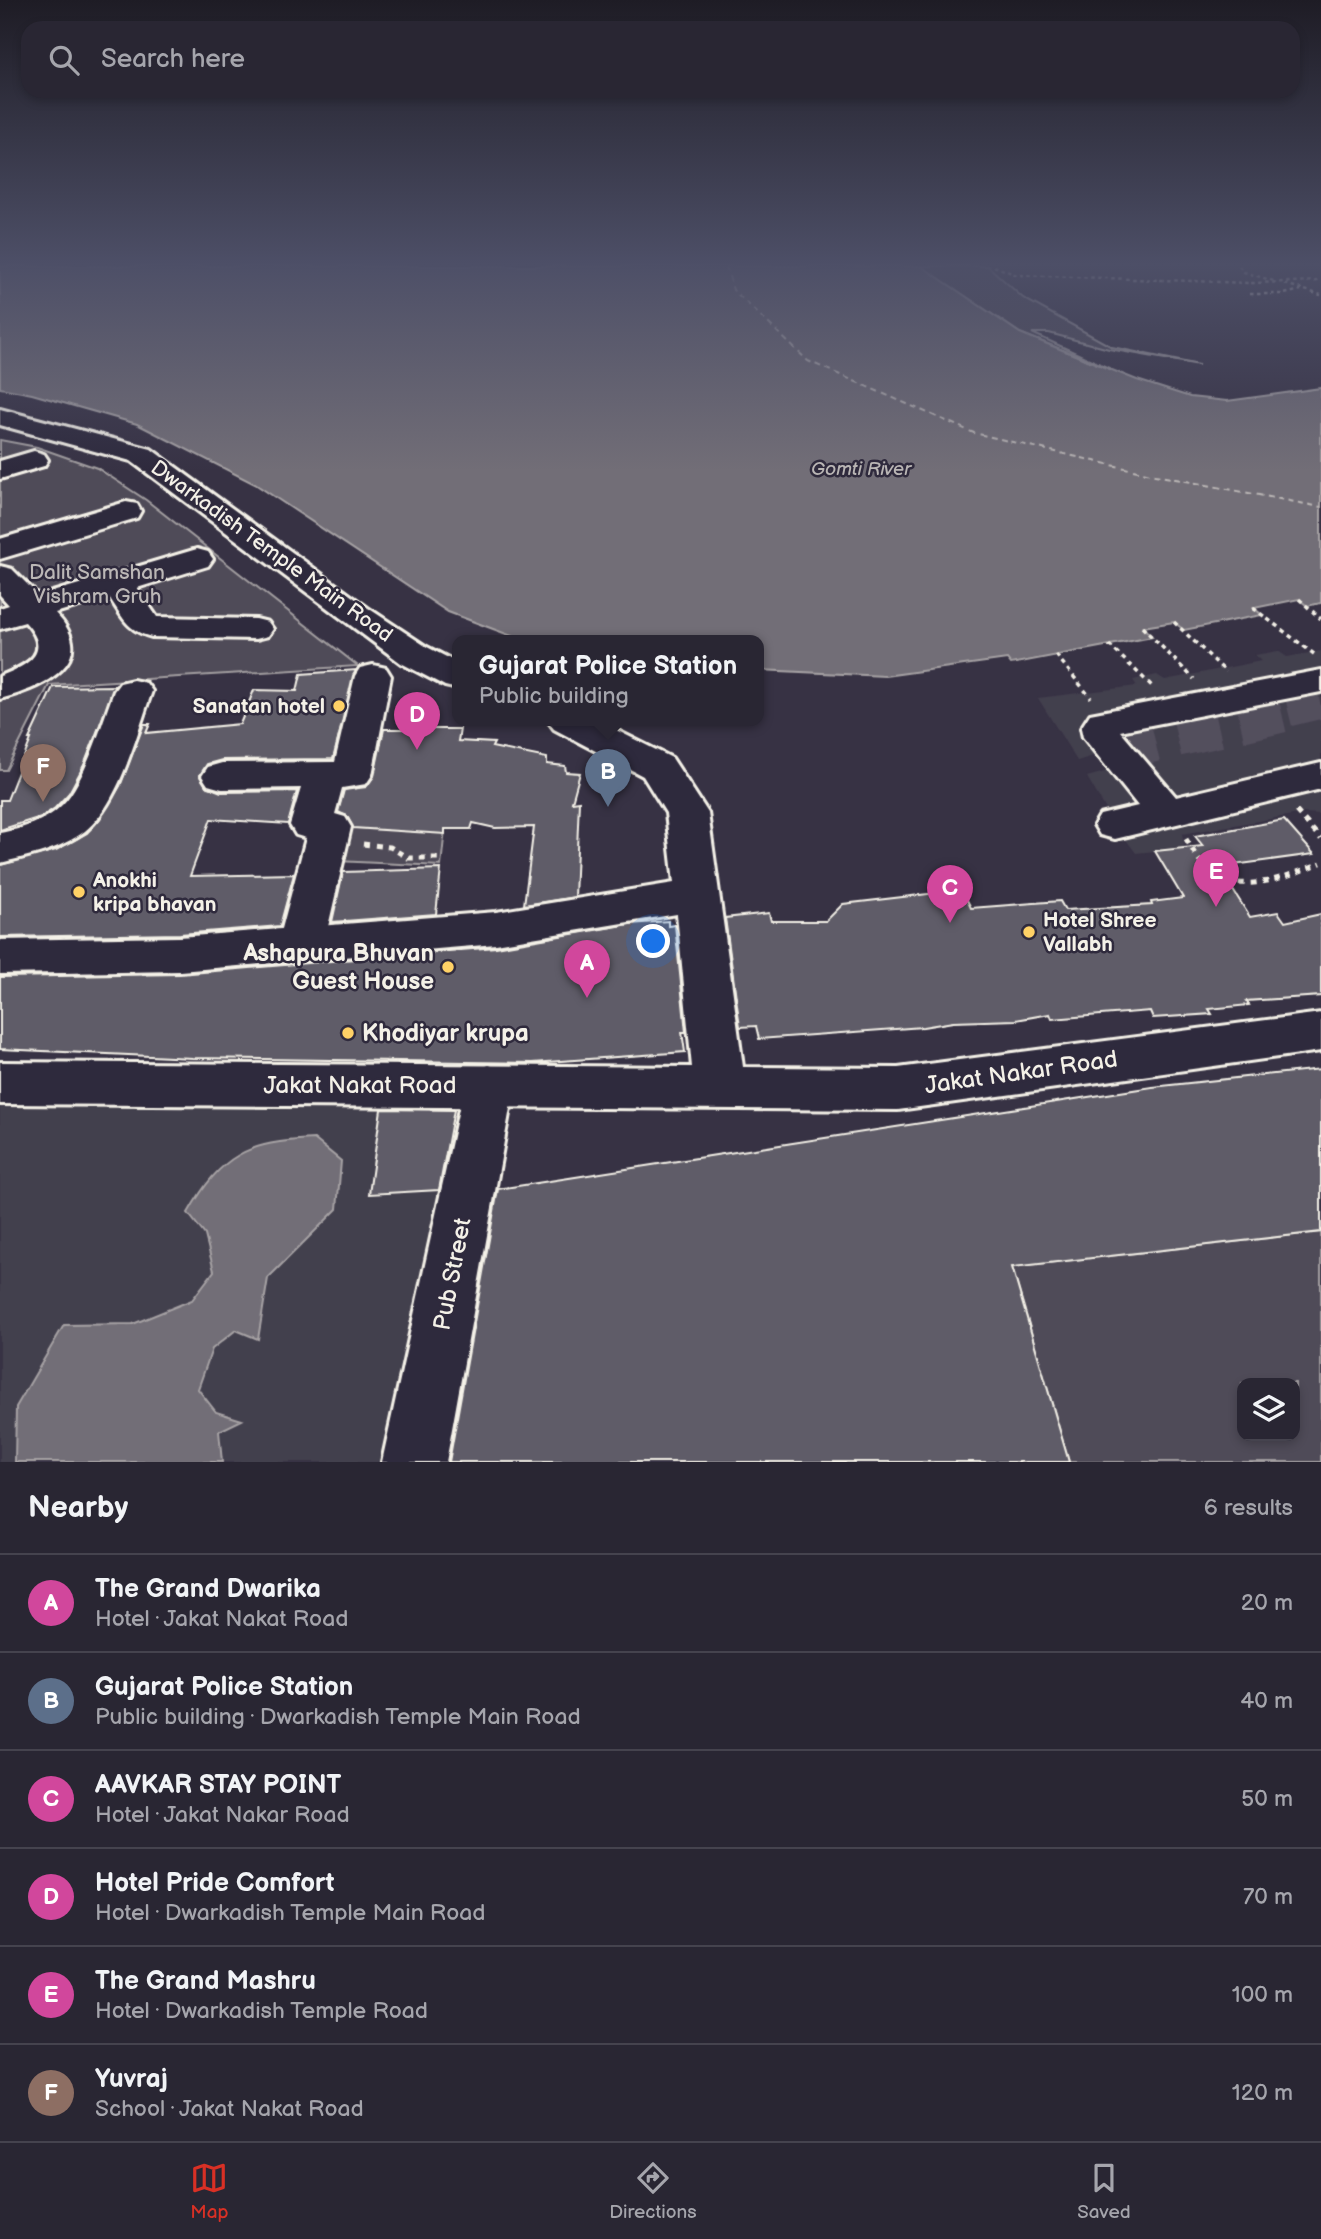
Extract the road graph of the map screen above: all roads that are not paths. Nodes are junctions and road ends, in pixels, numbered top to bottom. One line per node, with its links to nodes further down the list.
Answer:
1 (0, 417): 11 (main road, Dwarkadish Temple Main Road)
2 (34, 460): 3 (main road)
3 (0, 470)
4 (126, 511): 5 (main road)
5 (0, 549)
6 (197, 559): 8 (main road)
7 (0, 576): 9 (main road)
8 (116, 583): 9 (main road); 10 (main road)
9 (16, 614): 14 (main road)
10 (256, 629)
11 (452, 675)
12 (373, 676): 17 (main road)
13 (1321, 681): 20 (main road)
14 (0, 688)
15 (134, 691): 22 (main road)
16 (577, 726): 23 (main road)
17 (325, 775): 18 (main road); 24 (main road)
18 (222, 776)
19 (1321, 776): 20 (main road)
20 (1167, 813): 21 (main road)
21 (1115, 825)
22 (0, 848)
23 (698, 895): 24 (main road); 29 (main road)
24 (301, 944): 25 (main road)
25 (0, 957)
26 (1321, 1032): 29 (main road, Jakat Nakar Road)
27 (0, 1083): 28 (main road, Jakat Nakat Road)
28 (489, 1086): 29 (main road, Jakat Nakat Road); 30 (main road, Pub Street)
29 (720, 1088)
30 (414, 1462)

